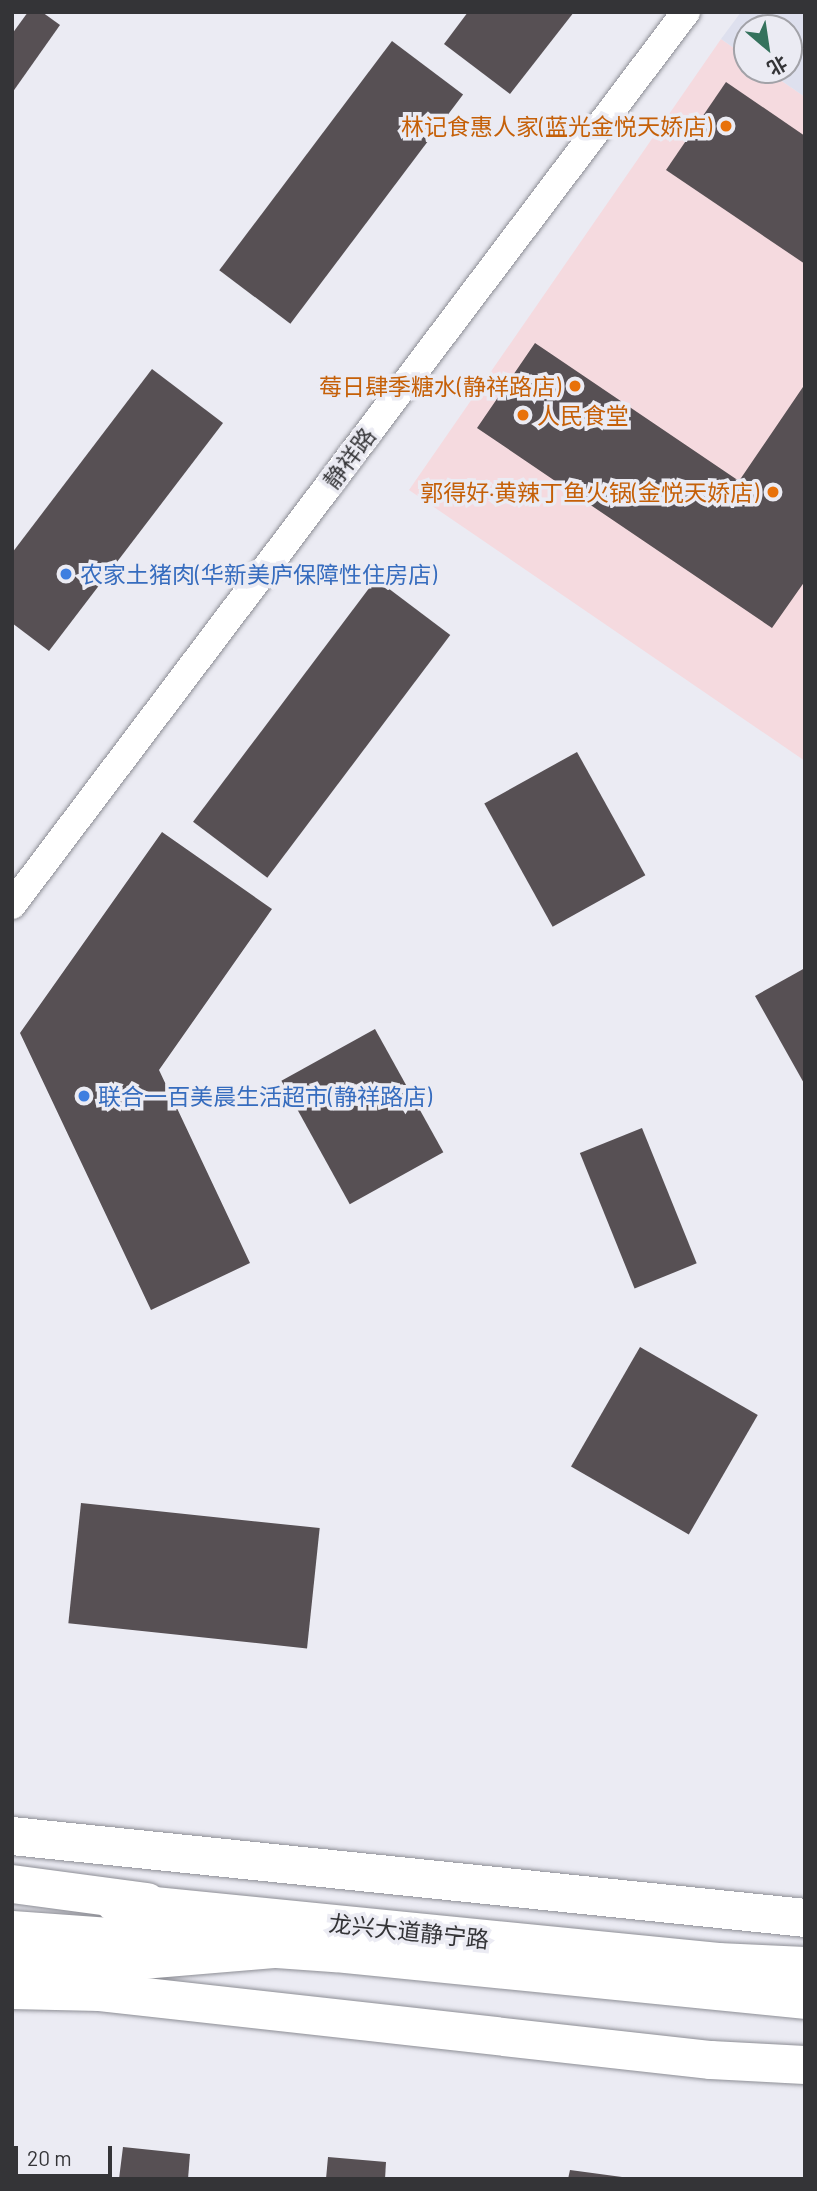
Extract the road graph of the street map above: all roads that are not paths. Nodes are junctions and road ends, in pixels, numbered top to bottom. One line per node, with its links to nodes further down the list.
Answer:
1 (686, 12): 2 (street, 静祥路)
2 (12, 905)
3 (12, 1836): 7 (main road)
4 (12, 1884): 6 (main road)
5 (12, 1901): 6 (main road, 龙兴大道静宁路)
6 (147, 1902): 11 (main road, 龙兴大道静宁路)
7 (805, 1918)
8 (12, 1930): 9 (main road, 龙兴大道静宁路)
9 (273, 1949): 10 (main road); 13 (main road, 龙兴大道静宁路)
10 (12, 1960)
11 (805, 1966)
12 (12, 1990): 14 (main road)
13 (805, 2000)
14 (805, 2065)

